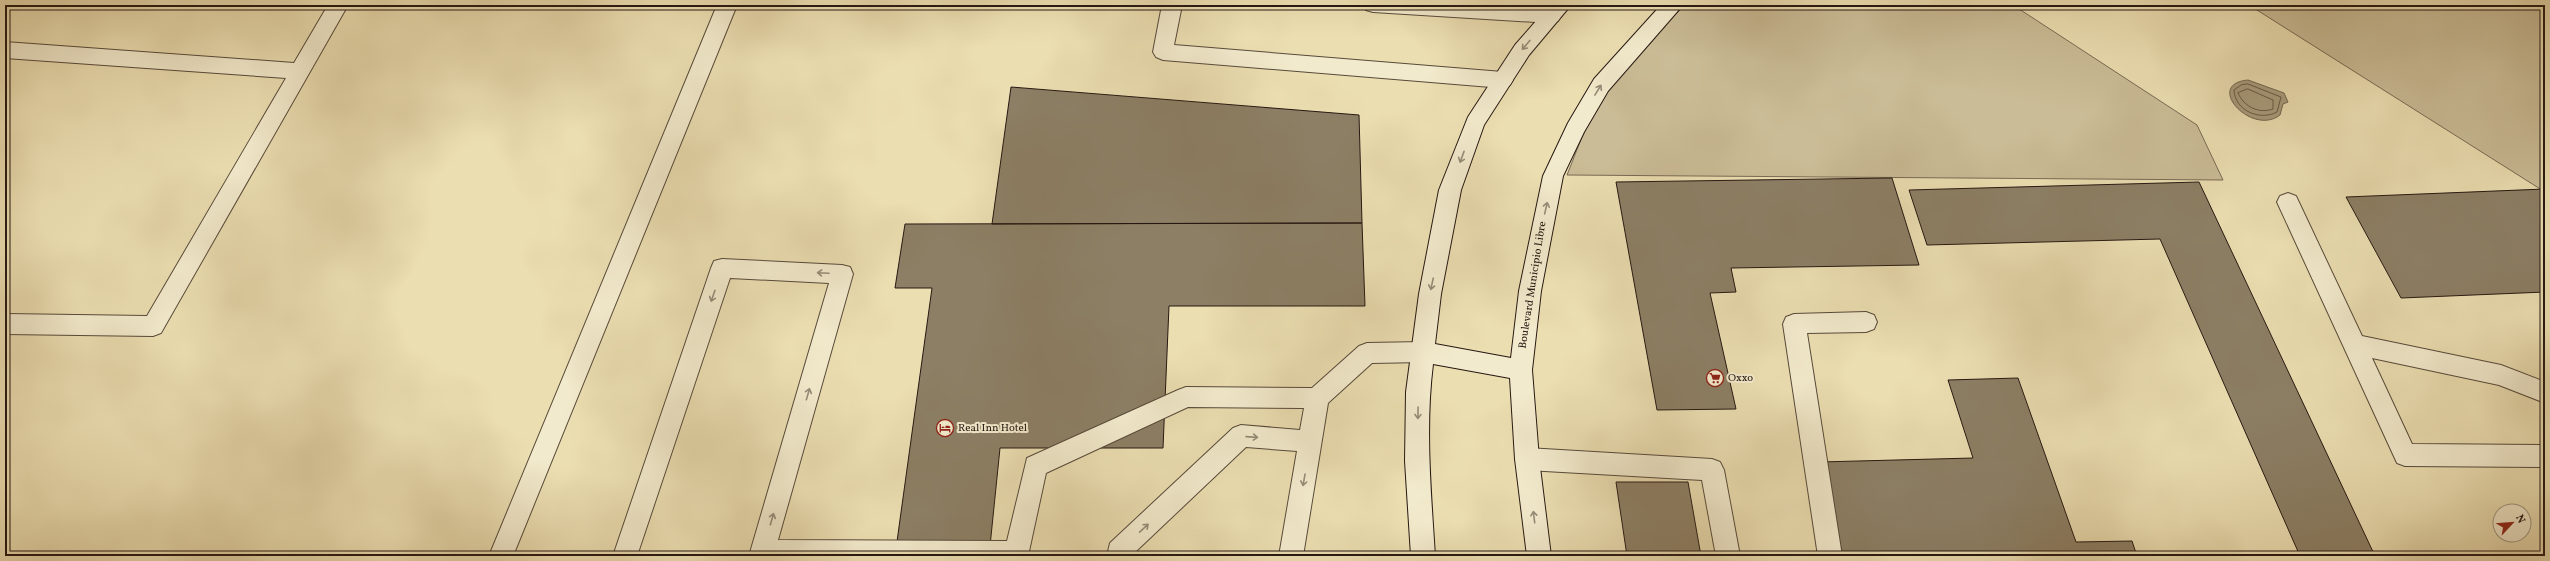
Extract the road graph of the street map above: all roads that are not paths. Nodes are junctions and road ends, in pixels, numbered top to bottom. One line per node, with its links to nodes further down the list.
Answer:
1 (338, 5): 8 (main road)
2 (727, 5): 23 (main road)
3 (1172, 5): 9 (main road)
4 (1373, 5): 6 (main road)
5 (1673, 5): 15 (main road, Boulevard Municipio Libre, one-way to 5)
6 (1556, 11): 9 (main road, one-way to 9)
7 (5, 50): 8 (main road)
8 (300, 71): 12 (main road)
9 (1503, 80): 14 (main road, one-way to 14)
10 (2288, 202): 13 (main road)
11 (1866, 322): 30 (main road)
12 (5, 324)
13 (2355, 344): 16 (main road); 19 (main road)
14 (1423, 352): 15 (main road); 17 (main road); 27 (main road, one-way to 27)
15 (1521, 370): 20 (main road, Boulevard Municipio Libre)
16 (2545, 393)
17 (1317, 398): 18 (main road); 22 (main road)
18 (1311, 441): 25 (main road, one-way to 18); 26 (main road, one-way to 26)
19 (2545, 456)
20 (1527, 459): 28 (main road, Boulevard Municipio Libre, one-way to 20); 29 (main road)
21 (762, 554): 22 (main road); 24 (main road, one-way to 24)
22 (1016, 554)
23 (500, 556)
24 (626, 556)
25 (1119, 556)
26 (1291, 556)
27 (1423, 556)
28 (1539, 556)
29 (1728, 556)
30 (1830, 556)

